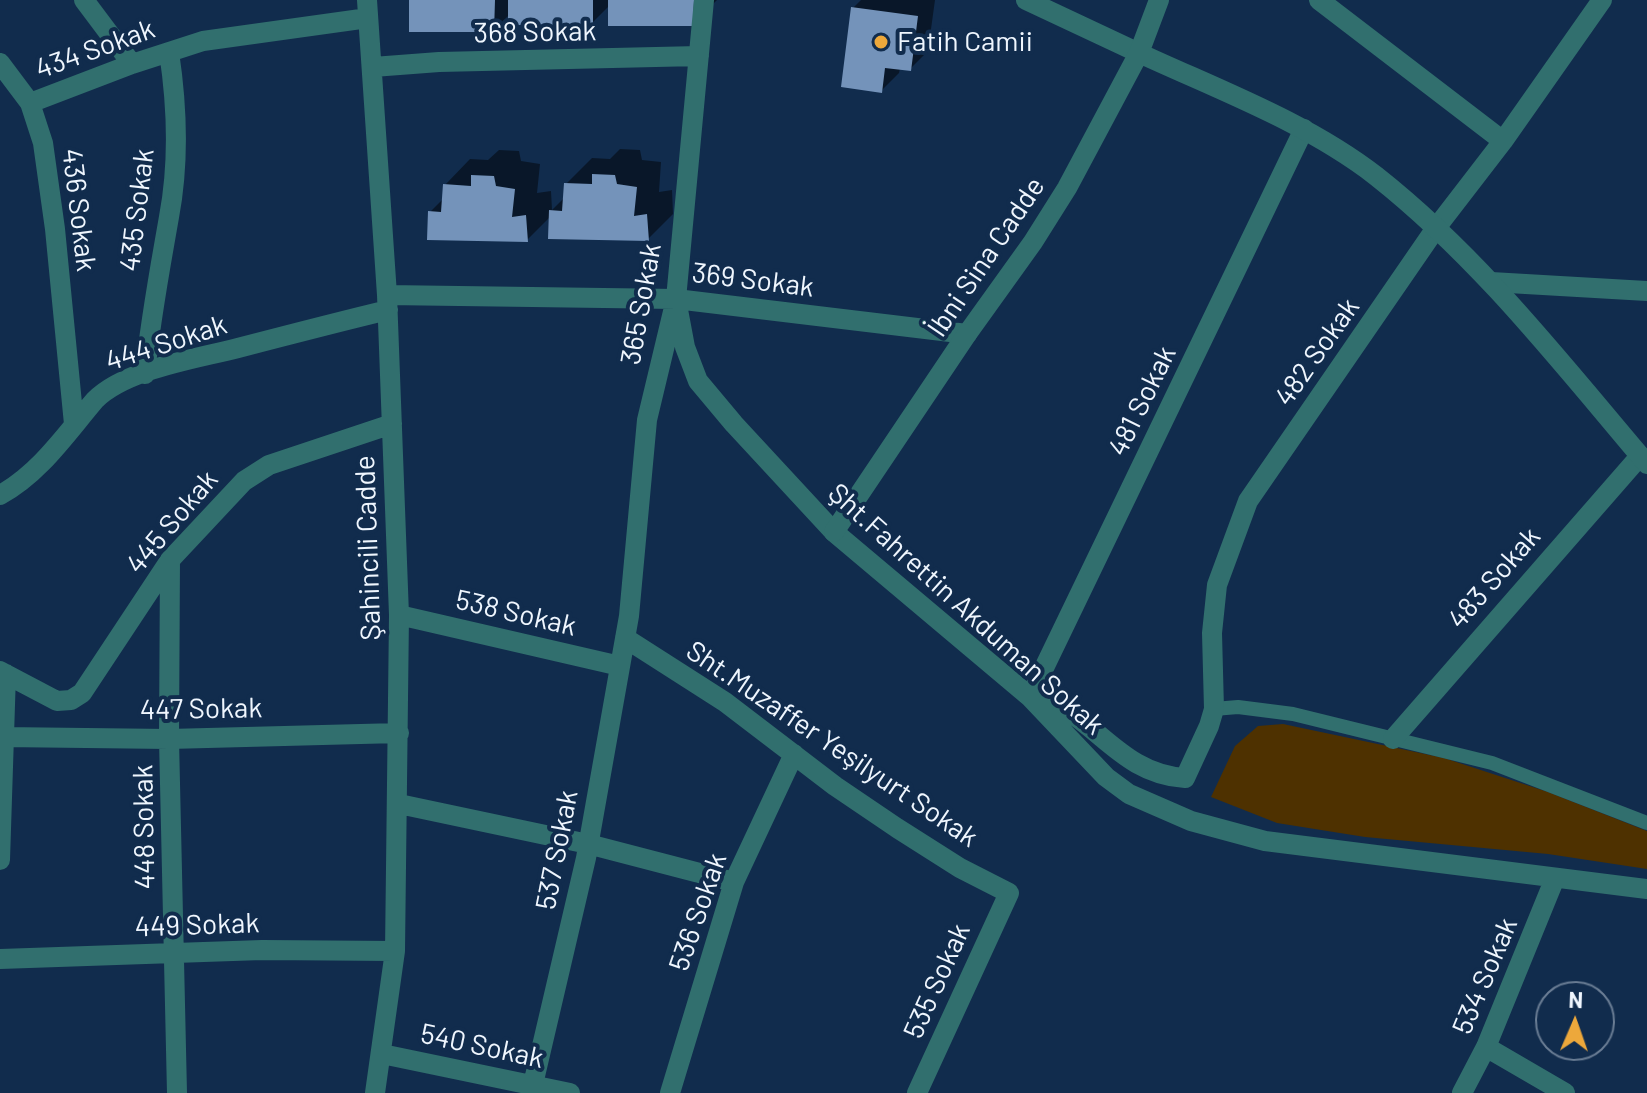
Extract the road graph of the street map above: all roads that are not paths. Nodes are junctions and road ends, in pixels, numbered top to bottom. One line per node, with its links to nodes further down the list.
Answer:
1 (84, 0): 12 (street)
2 (704, 0): 10 (street, 365 Sokak)
3 (1026, 0): 9 (street)
4 (1159, 0): 9 (street, İbni Sina Cadde)
5 (1319, 0): 16 (street)
6 (1602, 0): 16 (street, 482 Sokak)
7 (368, 9): 8 (street, 434 Sokak); 13 (street, Şahincili Cadde)
8 (169, 52): 12 (street, 434 Sokak); 23 (street, 435 Sokak)
9 (1139, 53): 15 (street); 22 (street, İbni Sina Cadde)
10 (699, 56): 13 (street, 368 Sokak); 20 (street, 365 Sokak)
11 (0, 63): 14 (street, 436 Sokak)
12 (132, 64): 14 (street, 434 Sokak)
13 (373, 67): 21 (street, Şahincili Cadde)
14 (30, 103): 24 (street, 436 Sokak)
15 (1304, 129): 17 (street); 35 (street, 481 Sokak)
16 (1503, 141): 17 (street, 482 Sokak)
17 (1436, 228): 18 (street); 36 (street, 482 Sokak)
18 (1491, 282): 19 (street); 26 (street)
19 (1647, 291)
20 (676, 299): 21 (street, 369 Sokak); 22 (street, 369 Sokak); 28 (street, Şht.Fahrettin Akduman Sokak); 31 (street, 365 Sokak)
21 (387, 302): 23 (street, 444 Sokak); 25 (street, Şahincili Cadde)
22 (967, 334): 28 (street, İbni Sina Cadde)
23 (145, 374): 24 (street, 444 Sokak)
24 (74, 424): 27 (street, 444 Sokak)
25 (392, 424): 29 (street, 445 Sokak); 30 (street, Şahincili Cadde)
26 (1644, 460): 40 (street, 483 Sokak)
27 (0, 495)
28 (834, 532): 35 (street, Şht.Fahrettin Akduman Sokak)
29 (170, 560): 34 (street, 445 Sokak); 39 (street, 448 Sokak)
30 (399, 615): 33 (street, 538 Sokak); 37 (street, Şahincili Cadde)
31 (629, 616): 32 (street, 537 Sokak)
32 (625, 638): 33 (street, 537 Sokak); 41 (street, Sht.Muzaffer Yeşilyurt Sokak)
33 (620, 666): 44 (street, 537 Sokak)
34 (3, 672): 38 (street)
35 (1030, 697): 36 (street, 482 Sokak); 46 (street, Şht.Fahrettin Akduman Sokak)
36 (1214, 709): 40 (lane)
37 (399, 733): 39 (street, 447 Sokak); 42 (street, Şahincili Cadde)
38 (3, 737): 39 (street, 447 Sokak); 45 (street)
39 (169, 739): 51 (street, 448 Sokak)
40 (1393, 739): 43 (lane)
41 (794, 754): 47 (street, 536 Sokak); 49 (street, Sht.Muzaffer Yeşilyurt Sokak)
42 (399, 804): 44 (street); 50 (street, Şahincili Cadde)
43 (1647, 823)
44 (588, 844): 47 (street); 55 (street, 537 Sokak)
45 (0, 860)
46 (1555, 878): 48 (street, Şht.Fahrettin Akduman Sokak); 53 (street, 534 Sokak)
47 (734, 882): 59 (street, 536 Sokak)
48 (1647, 889)
49 (1009, 893): 60 (street, 535 Sokak)
50 (395, 951): 51 (street, 449 Sokak); 54 (street, Şahincili Cadde)
51 (175, 954): 52 (street, 449 Sokak); 56 (street, 448 Sokak)
52 (0, 959)
53 (1486, 1047): 61 (street, 534 Sokak); 62 (street)
54 (382, 1054): 55 (street, 540 Sokak); 57 (street, Şahincili Cadde)
55 (532, 1089): 58 (street, 540 Sokak)
56 (177, 1093)
57 (375, 1093)
58 (570, 1093)
59 (670, 1093)
60 (917, 1093)
61 (1462, 1093)
62 (1565, 1093)

